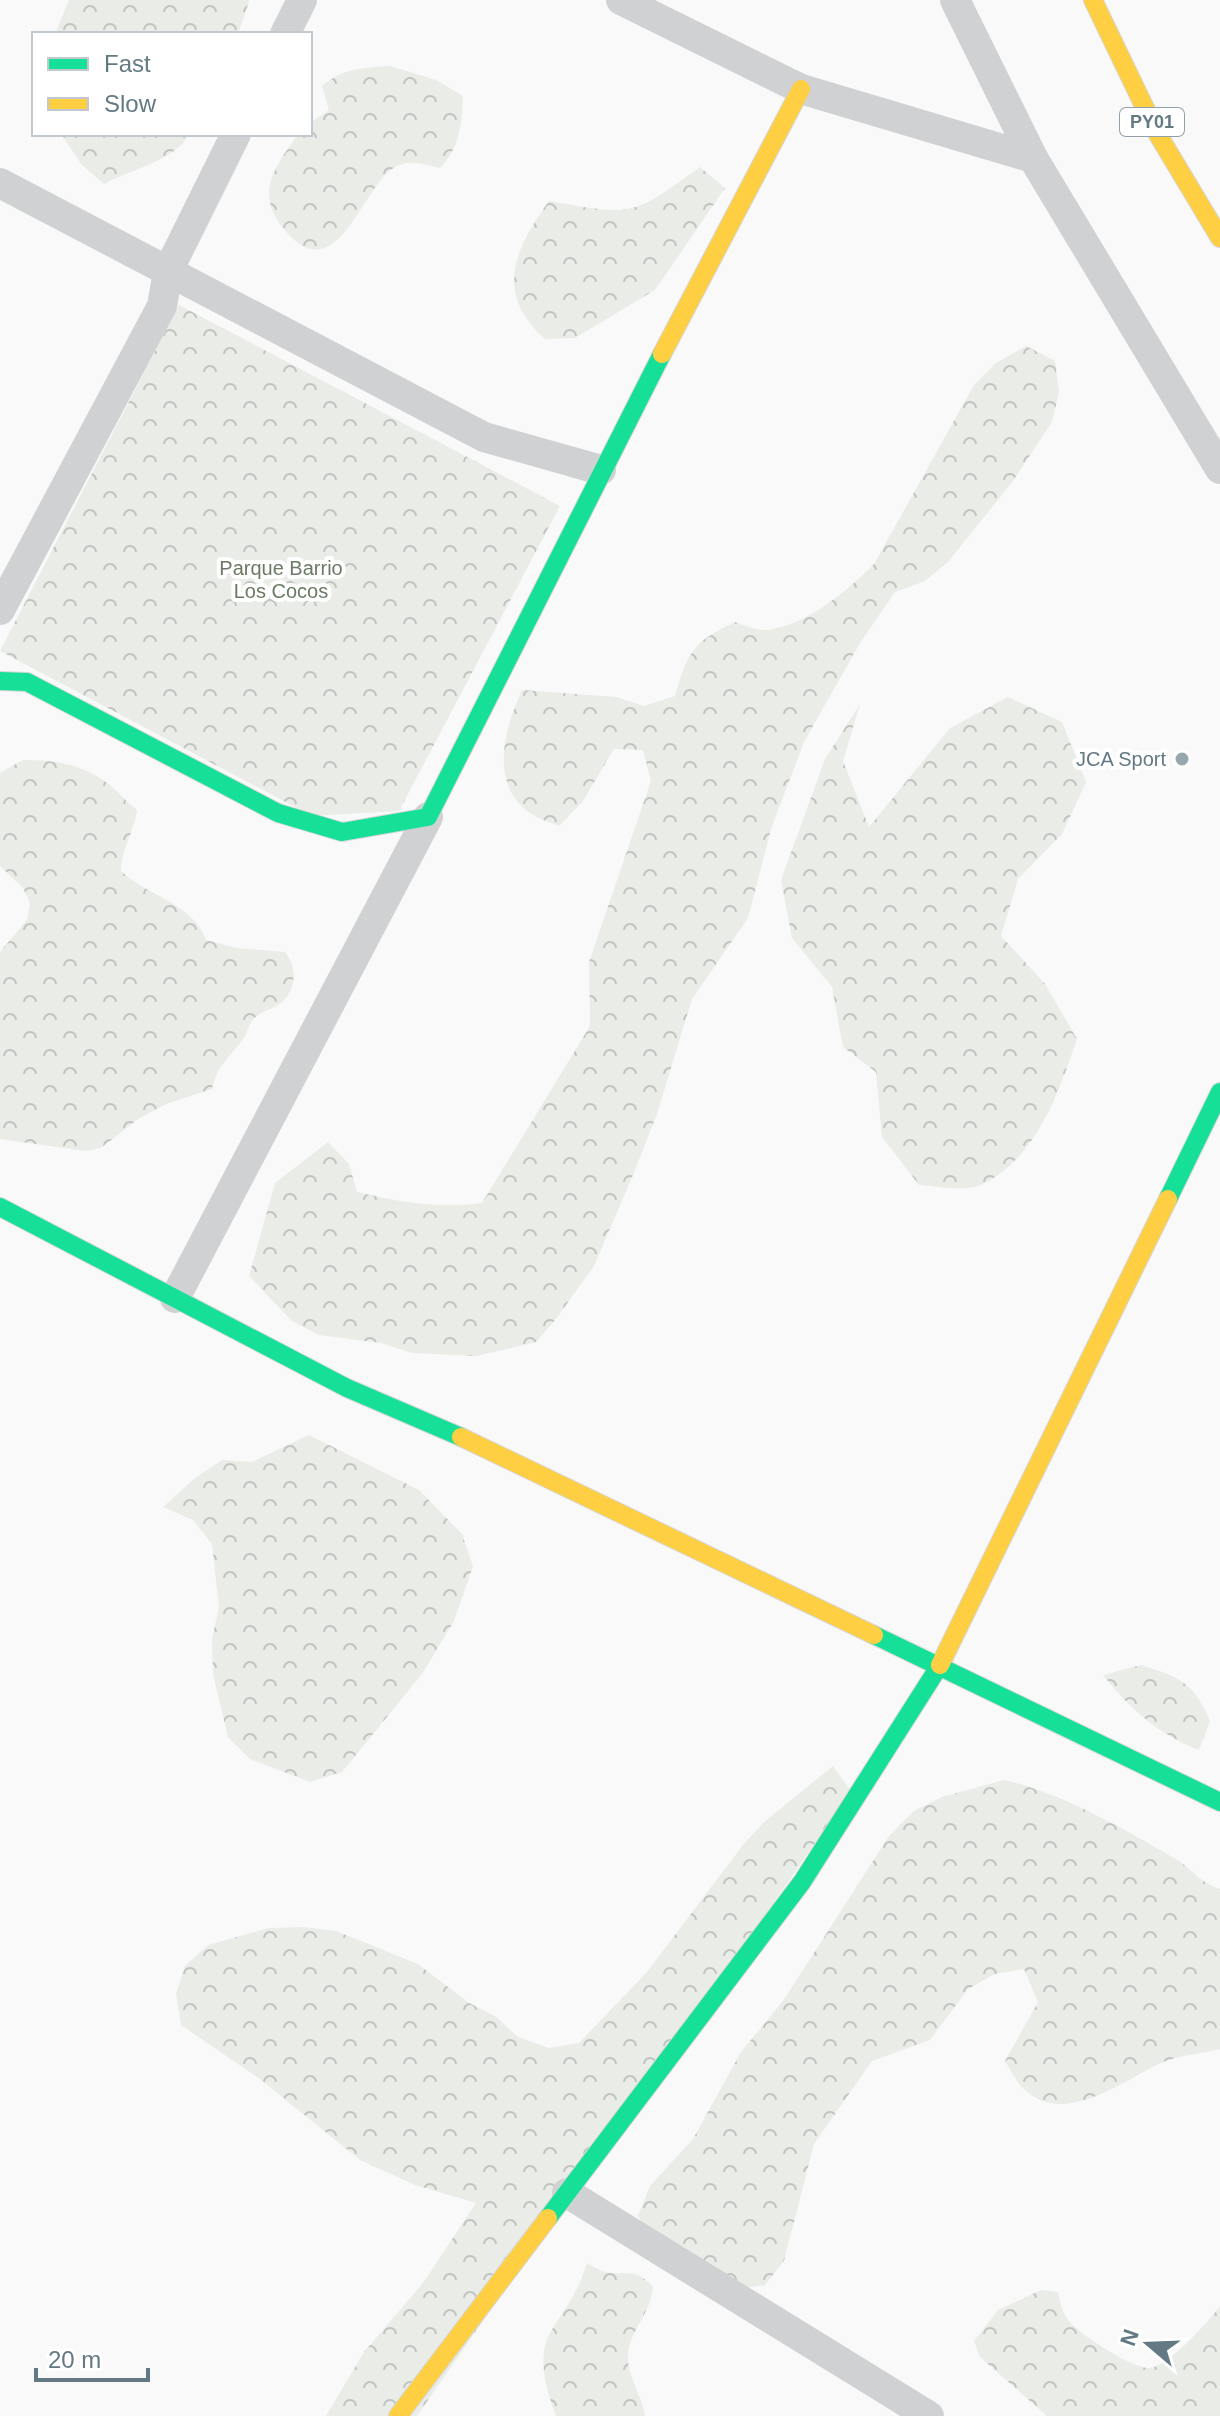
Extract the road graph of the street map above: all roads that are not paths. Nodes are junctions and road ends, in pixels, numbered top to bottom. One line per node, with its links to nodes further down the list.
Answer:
1 (302, 0): 5 (street)
2 (621, 0): 6 (street)
3 (955, 0): 8 (street)
4 (1093, 0): 10 (main road, PY01)
5 (286, 32)
6 (801, 89): 8 (street); 13 (main road)
7 (235, 136): 11 (street)
8 (1033, 158): 12 (street)
9 (0, 183): 11 (street)
10 (1220, 238)
11 (168, 271): 13 (street); 14 (street)
12 (1220, 469)
13 (601, 470): 16 (main road)
14 (0, 610)
15 (0, 681): 16 (main road)
16 (428, 817): 19 (street)
17 (1220, 1092): 20 (main road)
18 (0, 1207): 19 (main road)
19 (175, 1298): 20 (main road)
20 (939, 1667): 21 (main road); 22 (main road)
21 (1220, 1802)
22 (567, 2193): 23 (main road); 24 (street)
23 (398, 2416)
24 (929, 2416)

